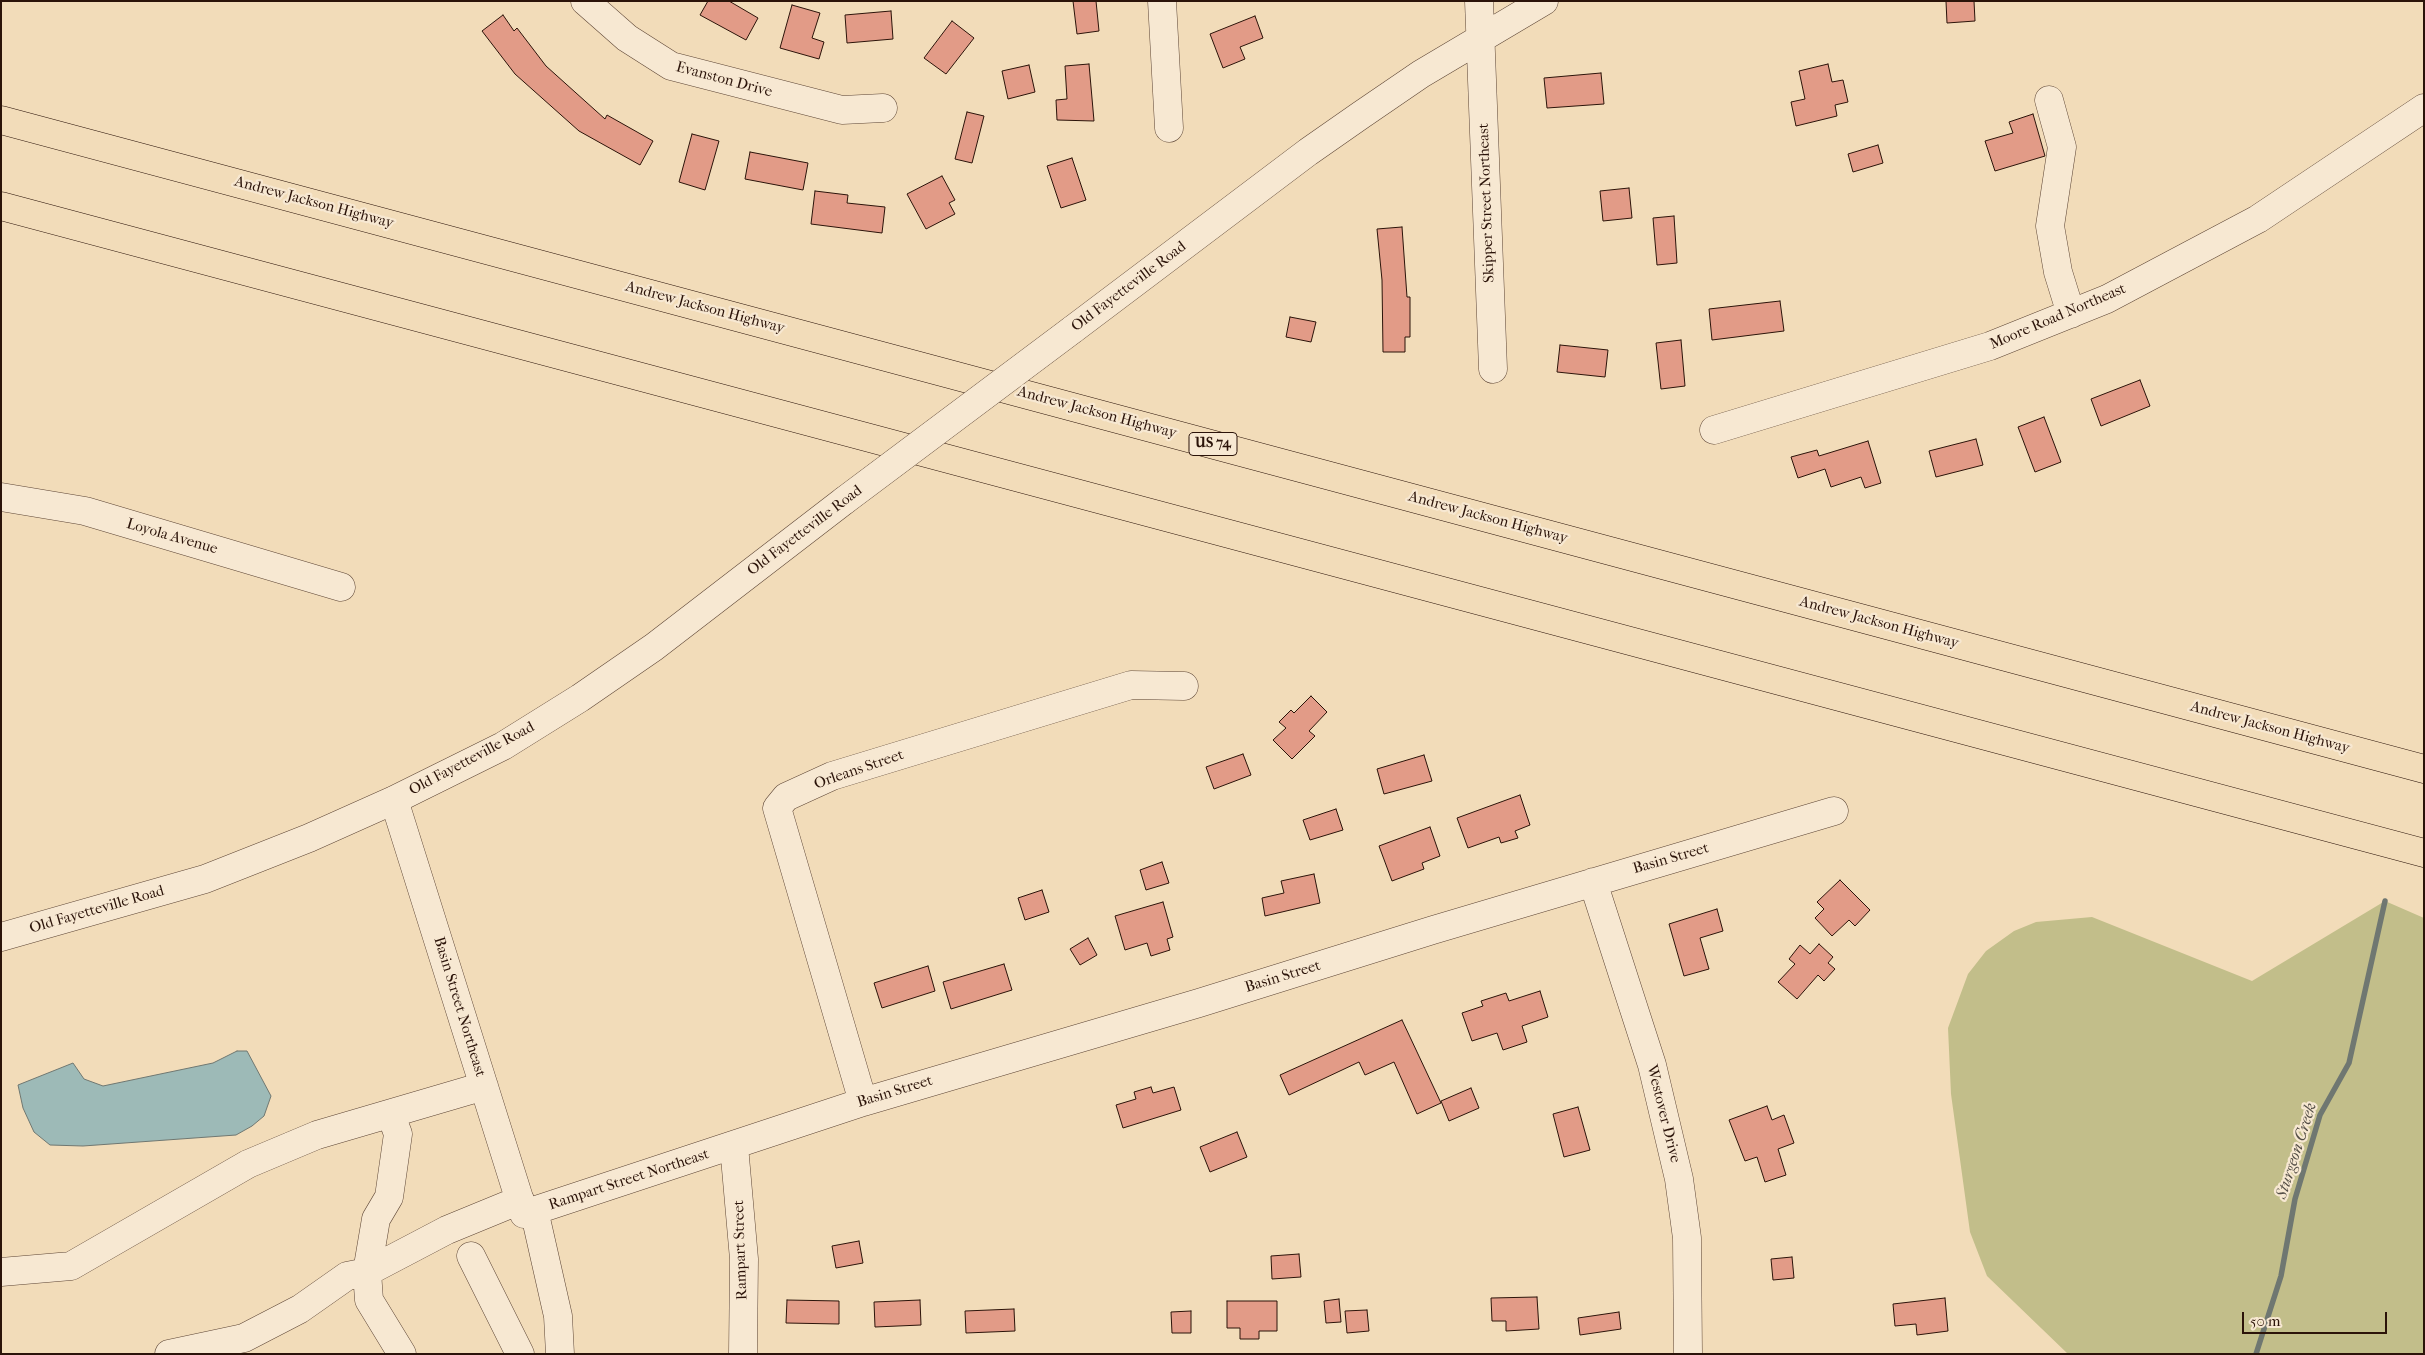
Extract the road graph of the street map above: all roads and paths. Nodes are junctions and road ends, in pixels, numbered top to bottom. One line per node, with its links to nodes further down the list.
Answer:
1 (585, 1): 7 (street, Evanston Drive)
2 (1162, 1): 10 (street)
3 (1479, 1): 5 (street, Skipper Street Northeast)
4 (1544, 1): 5 (street, Old Fayetteville Road)
5 (1481, 38): 13 (street, Skipper Street Northeast); 19 (street, Old Fayetteville Road, bridge)
6 (2049, 100): 12 (street)
7 (883, 108)
8 (2424, 108): 12 (street, Moore Road Northeast)
9 (1, 120): 18 (highway, Andrew Jackson Highway / US 74)
10 (1169, 128)
11 (1, 206): 21 (highway)
12 (2071, 314): 14 (street, Moore Road Northeast)
13 (1493, 369)
14 (1714, 430)
15 (1, 497): 16 (street, Loyola Avenue)
16 (341, 587)
17 (1184, 686): 25 (street, Orleans Street)
18 (2424, 769)
19 (394, 800): 23 (street, Old Fayetteville Road); 24 (street, Basin Street Northeast)
20 (1834, 810): 22 (street, Basin Street)
21 (2424, 853)
22 (1593, 882): 25 (street, Basin Street); 37 (street, Westover Drive)
23 (1, 937)
24 (484, 1086): 26 (street); 28 (street, Basin Street Northeast)
25 (863, 1102): 27 (street, Basin Street)
26 (391, 1115): 30 (street); 31 (street)
27 (734, 1146): 28 (street, Rampart Street Northeast); 36 (street, Rampart Street)
28 (526, 1208): 31 (street, Rampart Street Northeast); 35 (street, Basin Street Northeast)
29 (471, 1256): 34 (street)
30 (1, 1272)
31 (368, 1272): 32 (street, Rampart Street Northeast); 33 (street)
32 (169, 1354)
33 (402, 1354)
34 (520, 1354)
35 (560, 1354)
36 (743, 1354)
37 (1688, 1354)

